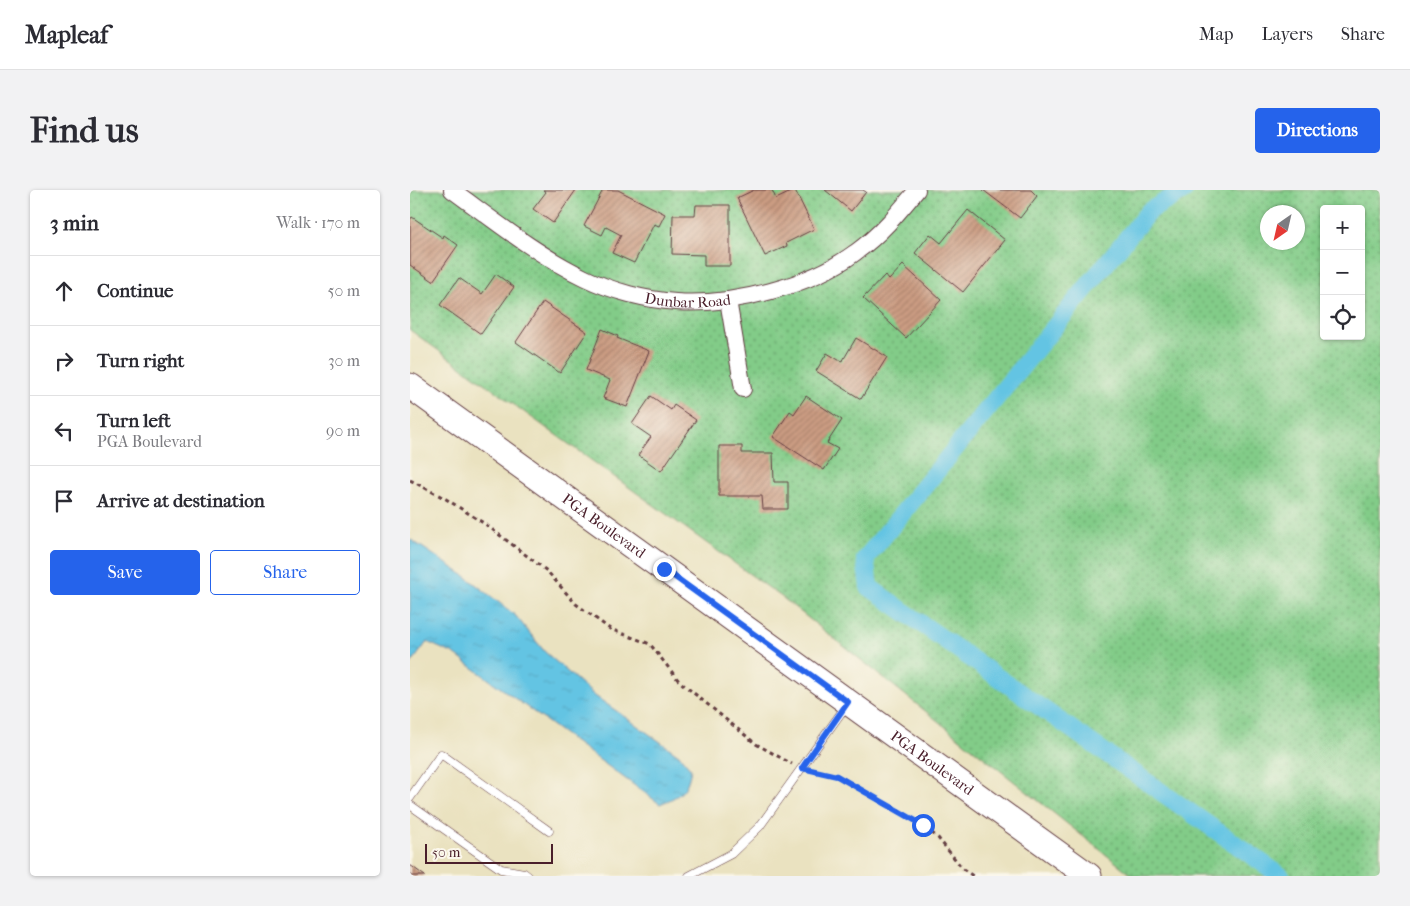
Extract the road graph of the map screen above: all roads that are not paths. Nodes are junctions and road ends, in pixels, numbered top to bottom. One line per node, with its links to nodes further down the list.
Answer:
1 (452, 190): 3 (street, Dunbar Road)
2 (917, 190): 3 (street, Dunbar Road)
3 (728, 300): 5 (street)
4 (410, 386): 6 (main road, PGA Boulevard)
5 (743, 389)
6 (848, 702): 11 (lane); 12 (main road, PGA Boulevard)
7 (410, 798): 9 (lane)
8 (410, 805): 10 (lane)
9 (549, 831)
10 (528, 876)
11 (689, 876)
12 (1089, 876)

